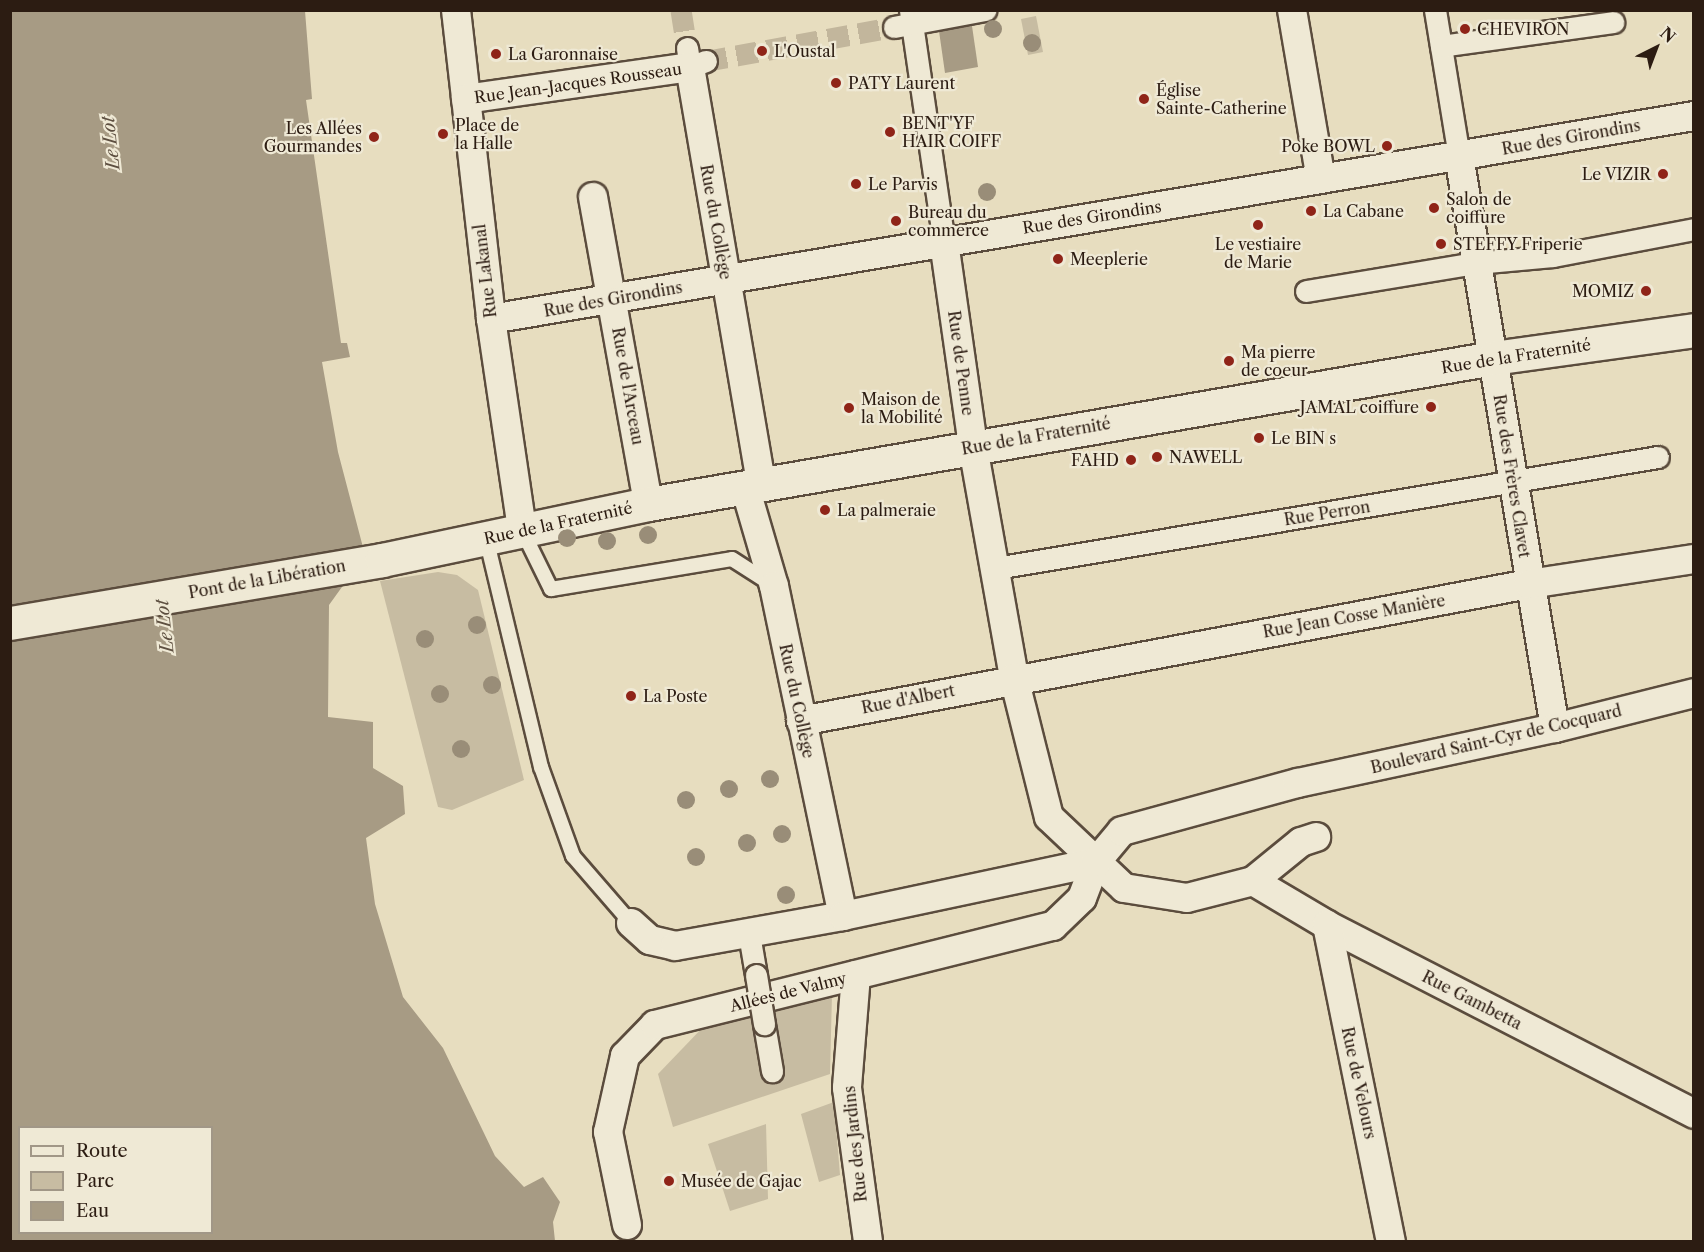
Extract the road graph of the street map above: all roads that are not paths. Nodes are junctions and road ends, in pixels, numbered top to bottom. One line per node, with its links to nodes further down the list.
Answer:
1 (456, 10): 9 (street, Rue Lakanal)
2 (985, 10): 5 (street)
3 (1292, 10): 12 (street)
4 (1435, 10): 7 (street, Rue des Frères Clavet)
5 (905, 20): 15 (street, Rue de Penne)
6 (1613, 22): 7 (street)
7 (1441, 46): 11 (street, Rue des Frères Clavet)
8 (694, 59): 9 (street, Rue Jean-Jacques Rousseau); 17 (street, Rue du Collège)
9 (466, 99): 20 (street, Rue Lakanal)
10 (1694, 116): 11 (street, Rue des Girondins)
11 (1459, 156): 12 (street, Rue des Girondins); 16 (street, Rue des Frères Clavet)
12 (1321, 179): 15 (street, Rue des Girondins)
13 (593, 197): 19 (street, Rue de l'Arceau)
14 (1694, 229): 16 (street)
15 (944, 242): 17 (street, Rue des Girondins); 23 (street, Rue de Penne)
16 (1476, 263): 18 (street); 22 (street, Rue des Frères Clavet)
17 (726, 280): 19 (street, Rue des Girondins); 26 (street, Rue du Collège)
18 (1306, 291)
19 (613, 299): 20 (street, Rue des Girondins); 27 (street, Rue de l'Arceau)
20 (491, 320): 28 (street, Rue Lakanal)
21 (1694, 330): 22 (main road, Rue de la Fraternité)
22 (1493, 358): 23 (main road, Rue de la Fraternité); 25 (street, Rue des Frères Clavet)
23 (973, 447): 26 (main road, Rue de la Fraternité); 32 (street, Rue de Penne)
24 (1658, 457): 25 (street, Rue Perron)
25 (1512, 482): 32 (street, Rue Perron); 33 (street, Rue des Frères Clavet)
26 (753, 486): 27 (main road, Rue de la Fraternité); 34 (street, Rue du Collège)
27 (648, 504): 28 (main road, Rue de la Fraternité)
28 (522, 530): 29 (main road, Rue de la Fraternité); 34 (lane)
29 (486, 538): 31 (main road, Rue de la Fraternité); 45 (lane)
30 (1694, 559): 33 (street, Rue Jean Cosse Manière)
31 (382, 560): 35 (main road, Pont de la Libération)
32 (996, 568): 36 (street, Rue de Penne)
33 (1529, 584): 36 (street, Rue Jean Cosse Manière); 39 (street, Rue des Frères Clavet)
34 (774, 586): 38 (street, Rue du Collège)
35 (10, 623)
36 (1014, 678): 38 (street, Rue d'Albert); 42 (street, Rue de Penne)
37 (1694, 693): 39 (street, Boulevard Saint-Cyr de Cocquard)
38 (801, 721): 44 (street, Rue du Collège)
39 (1555, 728): 40 (street, Boulevard Saint-Cyr de Cocquard)
40 (1138, 827): 42 (street, Allées de Valmy)
41 (1316, 837): 43 (street)
42 (1096, 862): 43 (street); 44 (street); 48 (street, Allées de Valmy)
43 (1253, 881): 46 (street, Rue Gambetta)
44 (843, 916): 47 (street)
45 (632, 923): 47 (street)
46 (1327, 924): 50 (street, Rue Gambetta); 53 (street, Rue de Velours)
47 (749, 934): 49 (street, bridge)
48 (856, 975): 51 (street, Allées de Valmy); 52 (street, Rue des Jardins)
49 (772, 1071)
50 (1694, 1114)
51 (627, 1225)
52 (868, 1242)
53 (1391, 1242)

